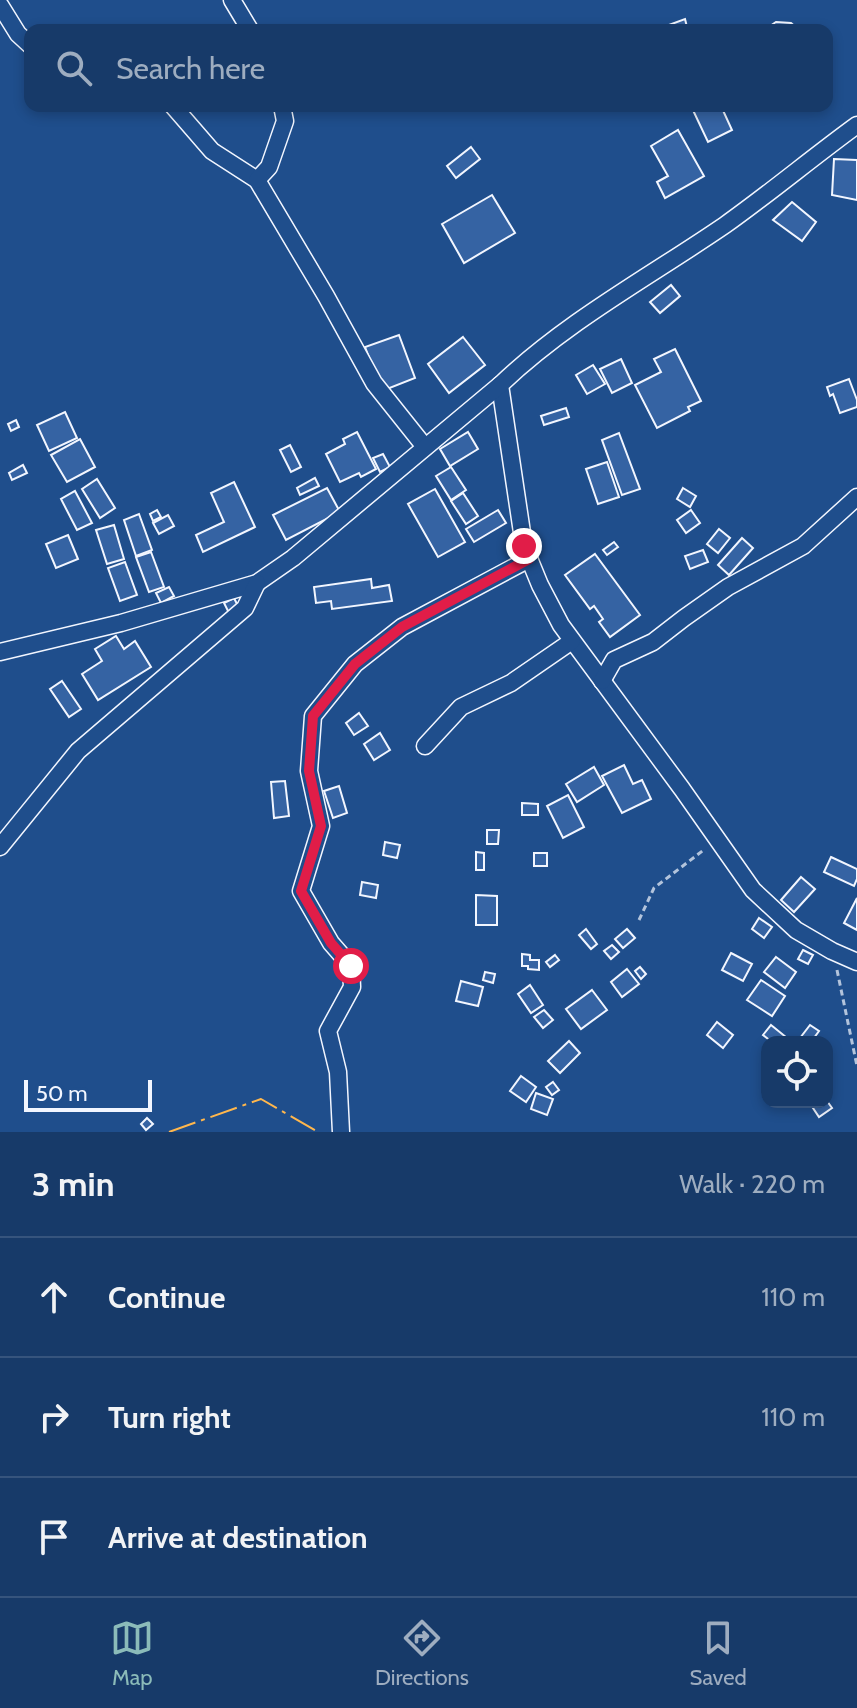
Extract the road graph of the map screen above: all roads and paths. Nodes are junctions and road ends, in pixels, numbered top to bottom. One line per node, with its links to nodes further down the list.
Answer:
1 (232, 0): 3 (street)
2 (0, 5): 4 (street)
3 (246, 24)
4 (24, 40)
5 (178, 112): 8 (street)
6 (283, 112): 8 (street)
7 (857, 125): 9 (street)
8 (257, 180): 10 (street)
9 (500, 385): 10 (street); 12 (street)
10 (425, 447): 13 (street)
11 (857, 497): 16 (street)
12 (529, 559): 14 (street); 24 (street)
13 (257, 583): 15 (street); 19 (street)
14 (572, 641): 16 (street); 17 (street)
15 (0, 652)
16 (602, 681): 18 (street)
17 (425, 746)
18 (718, 840): 20 (path); 21 (street)
19 (0, 847)
20 (639, 920)
21 (832, 951): 22 (street); 23 (path)
22 (857, 962)
23 (857, 1066)
24 (341, 1132)

